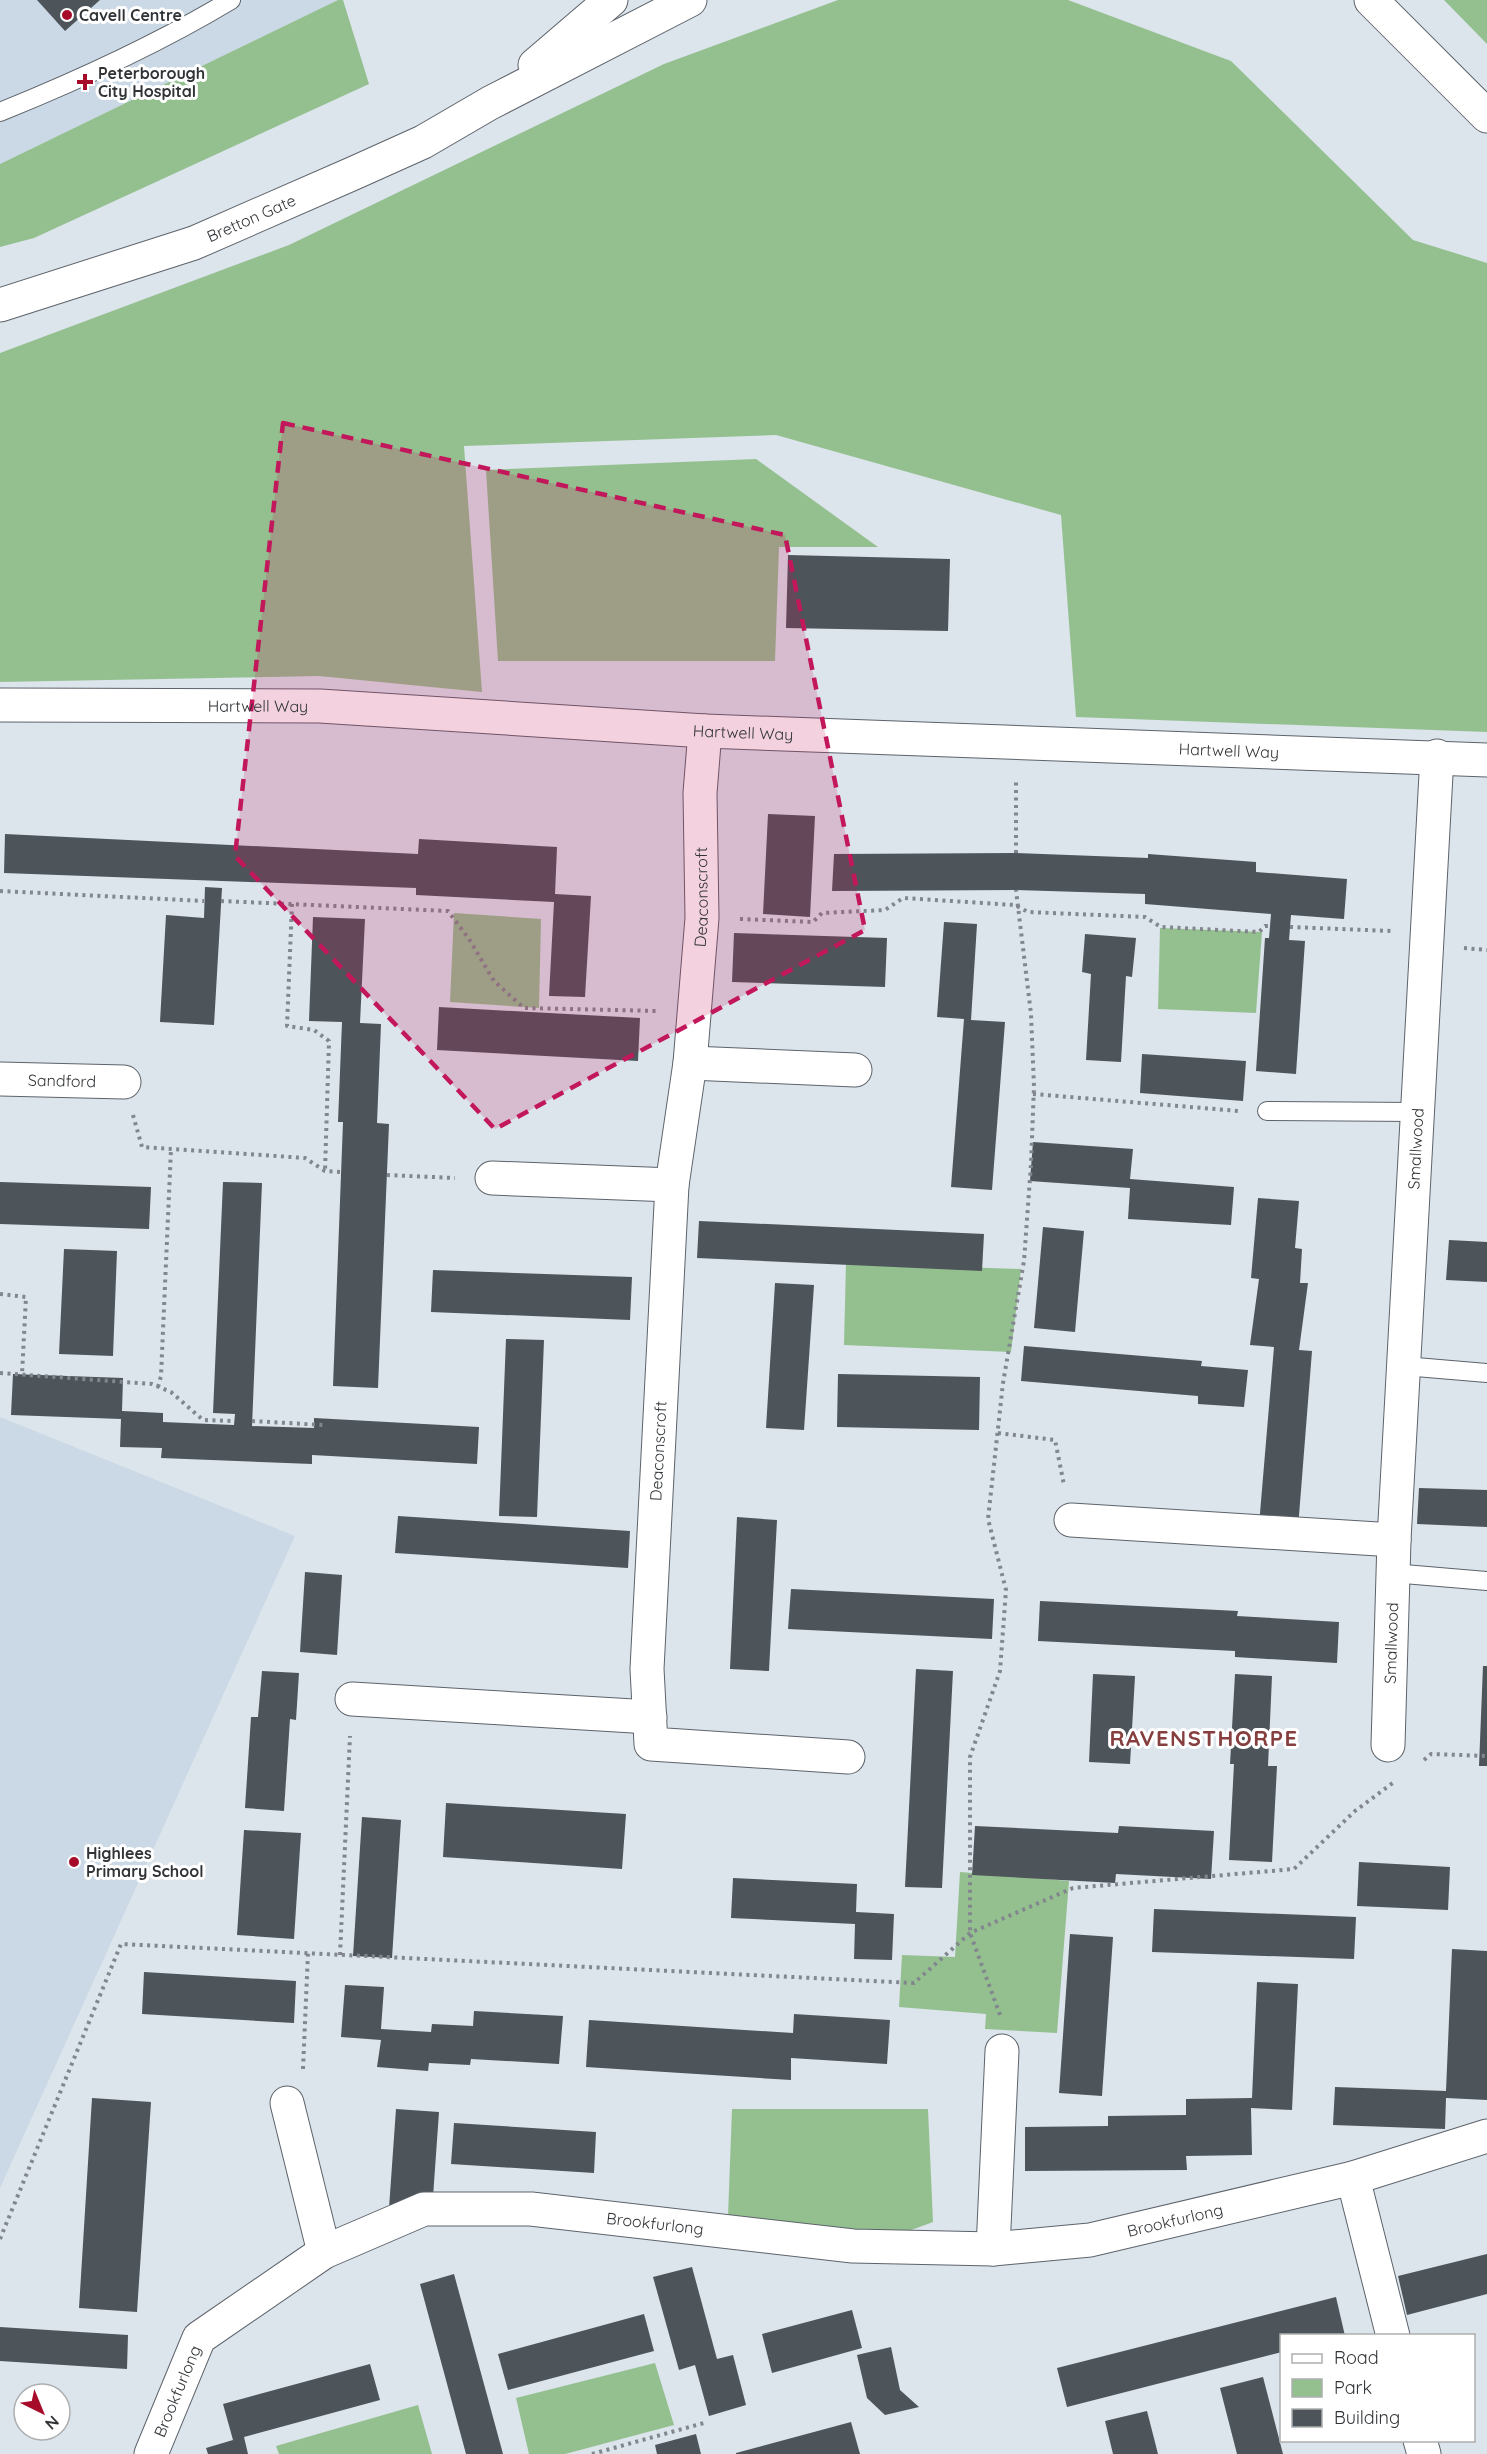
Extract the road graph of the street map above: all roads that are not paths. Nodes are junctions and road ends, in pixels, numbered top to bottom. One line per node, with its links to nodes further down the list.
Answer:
1 (231, 0): 6 (lane)
2 (611, 0): 5 (main road, Bretton Gate)
3 (690, 0): 5 (main road, Bretton Gate)
4 (1371, 0): 7 (main road)
5 (490, 103): 8 (main road, Bretton Gate)
6 (0, 112)
7 (1487, 116)
8 (0, 305)
9 (0, 705): 10 (main road, Hartwell Way)
10 (705, 731): 11 (main road, Hartwell Way); 13 (main road, Deaconscroft)
11 (1437, 756): 12 (main road, Hartwell Way); 18 (main road, Smallwood)
12 (1487, 760)
13 (690, 1063): 14 (main road); 20 (main road, Deaconscroft)
14 (855, 1070)
15 (0, 1079): 16 (main road, Sandford)
16 (124, 1082)
17 (1267, 1111): 18 (lane)
18 (1418, 1112): 21 (main road, Smallwood)
19 (492, 1178): 20 (main road)
20 (672, 1185): 28 (main road, Deaconscroft)
21 (1404, 1366): 22 (lane); 24 (main road, Smallwood)
22 (1487, 1373)
23 (1071, 1520): 24 (main road)
24 (1394, 1540): 25 (main road, Smallwood)
25 (1392, 1573): 26 (lane); 29 (main road, Smallwood)
26 (1487, 1581)
27 (352, 1699): 28 (main road)
28 (650, 1717): 30 (main road, Deaconscroft)
29 (1388, 1746)
30 (848, 1757)
31 (1002, 2051): 35 (main road)
32 (287, 2103): 36 (main road)
33 (1487, 2136): 34 (main road, Brookfurlong)
34 (1353, 2178): 35 (main road, Brookfurlong); 37 (main road)
35 (993, 2249): 36 (main road, Brookfurlong)
36 (324, 2252): 38 (main road, Brookfurlong)
37 (1392, 2334)
38 (151, 2454)

